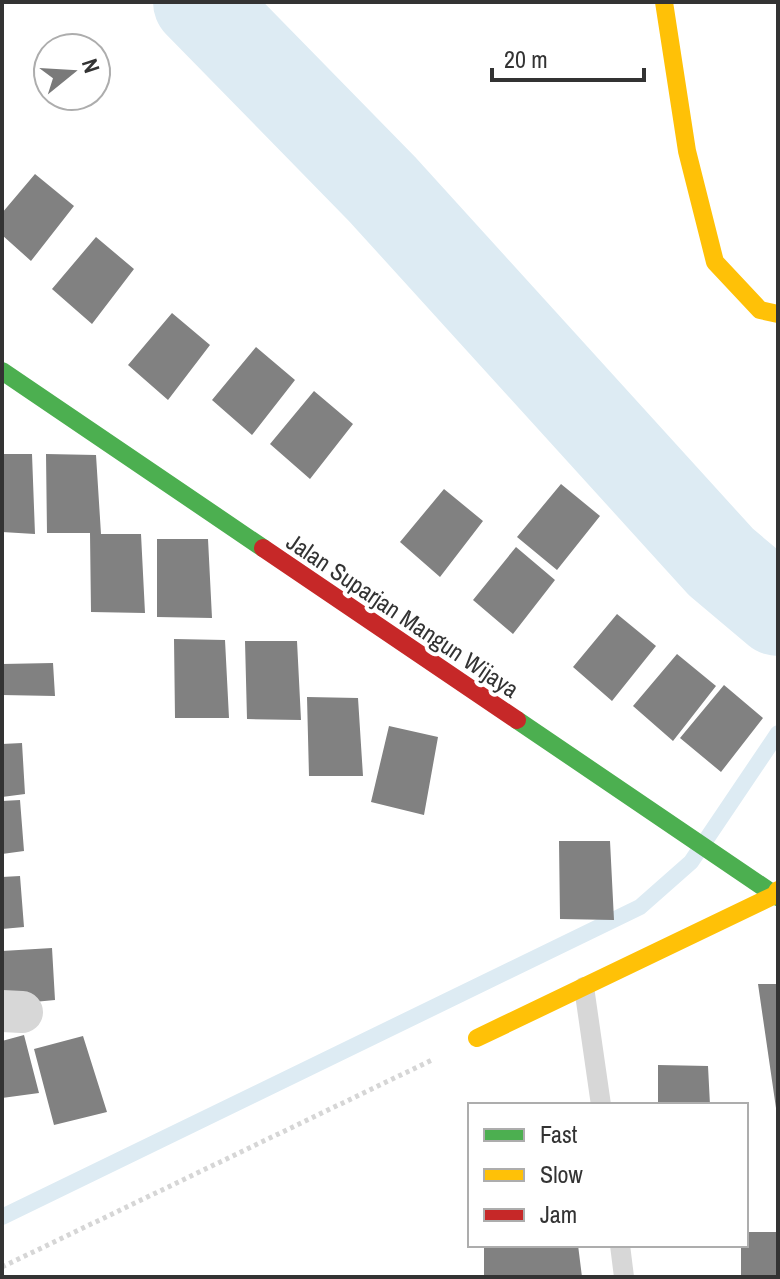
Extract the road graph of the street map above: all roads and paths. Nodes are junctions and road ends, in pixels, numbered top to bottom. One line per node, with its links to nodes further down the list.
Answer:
1 (664, 2): 2 (main road)
2 (778, 314)
3 (2, 371): 4 (main road, Jalan Suparjan Mangun Wijaya)
4 (777, 894): 5 (main road)
5 (584, 987): 6 (main road); 7 (lane)
6 (477, 1038): 9 (path)
7 (601, 1103)
8 (620, 1247): 10 (lane)
9 (2, 1267)
10 (624, 1277)

